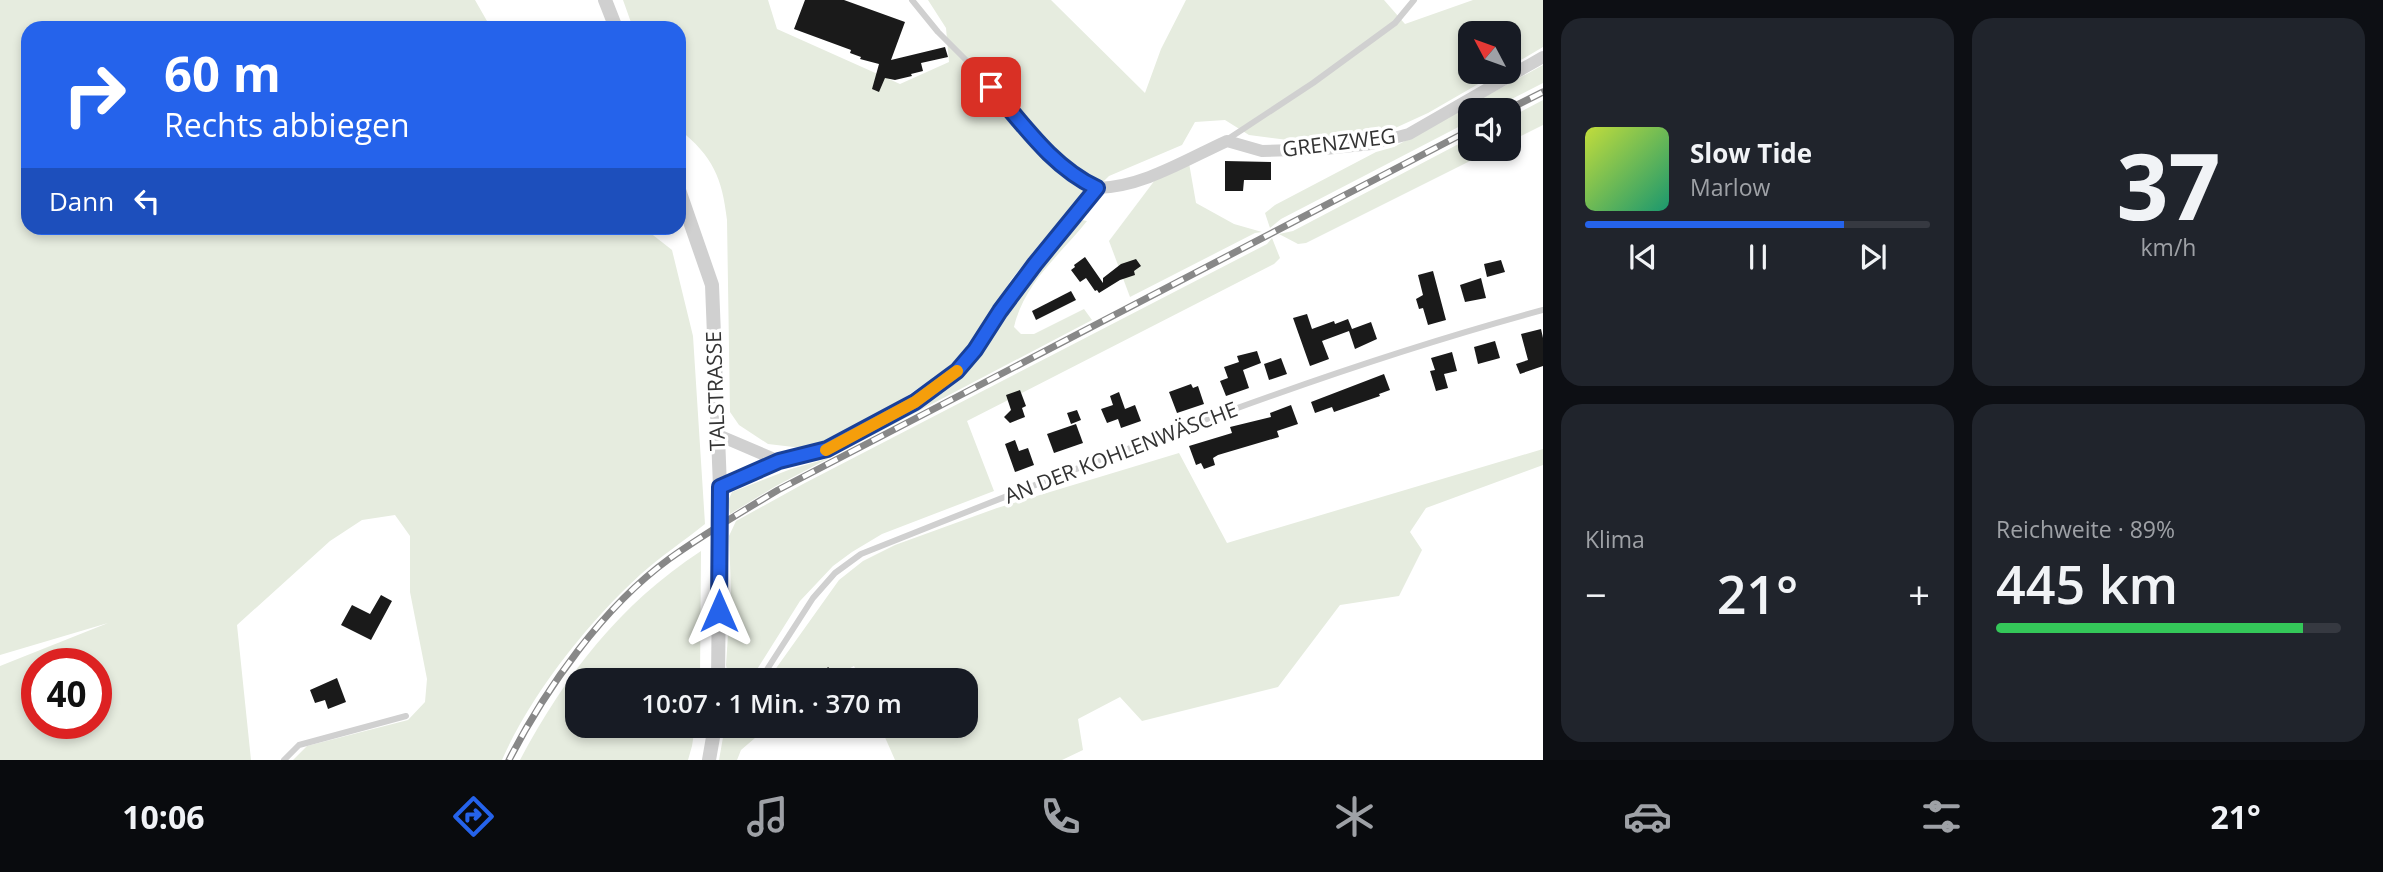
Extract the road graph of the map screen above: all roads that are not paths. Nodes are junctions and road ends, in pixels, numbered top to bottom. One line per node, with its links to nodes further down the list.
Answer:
1 (605, 0): 4 (street)
2 (912, 0): 7 (lane)
3 (1414, 0): 6 (lane)
4 (613, 21)
5 (1543, 57): 6 (street, GRENZWEG)
6 (1227, 141): 7 (street)
7 (1097, 188): 11 (street)
8 (686, 210): 10 (street, TALSTRASSE)
9 (1543, 310): 14 (lane, AN DER KOHLENWÄSCHE)
10 (718, 435): 11 (street); 12 (street, TALSTRASSE)
11 (779, 461): 12 (street)
12 (720, 487): 13 (street, TALSTRASSE)
13 (718, 668)
14 (768, 668)
15 (406, 716): 17 (lane)
16 (713, 738): 18 (street)
17 (284, 760)
18 (709, 760)

